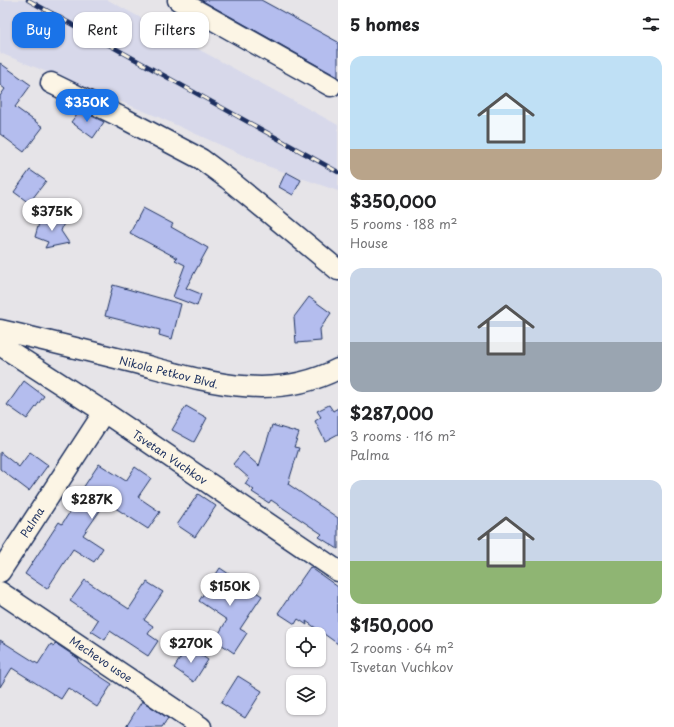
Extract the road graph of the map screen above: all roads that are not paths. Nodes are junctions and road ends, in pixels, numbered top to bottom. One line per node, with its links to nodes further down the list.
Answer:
1 (178, 0): 3 (street)
2 (52, 83): 4 (street)
3 (331, 86)
4 (338, 270)
5 (0, 330): 7 (street, Nikola Petkov Blvd.)
6 (0, 345): 8 (street, Tsvetan Vuchkov)
7 (338, 369)
8 (104, 412): 9 (street, Tsvetan Vuchkov); 10 (street, Palma)
9 (338, 571)
10 (0, 572)
11 (0, 592): 12 (street, Mechevo usoe)
12 (201, 727)

